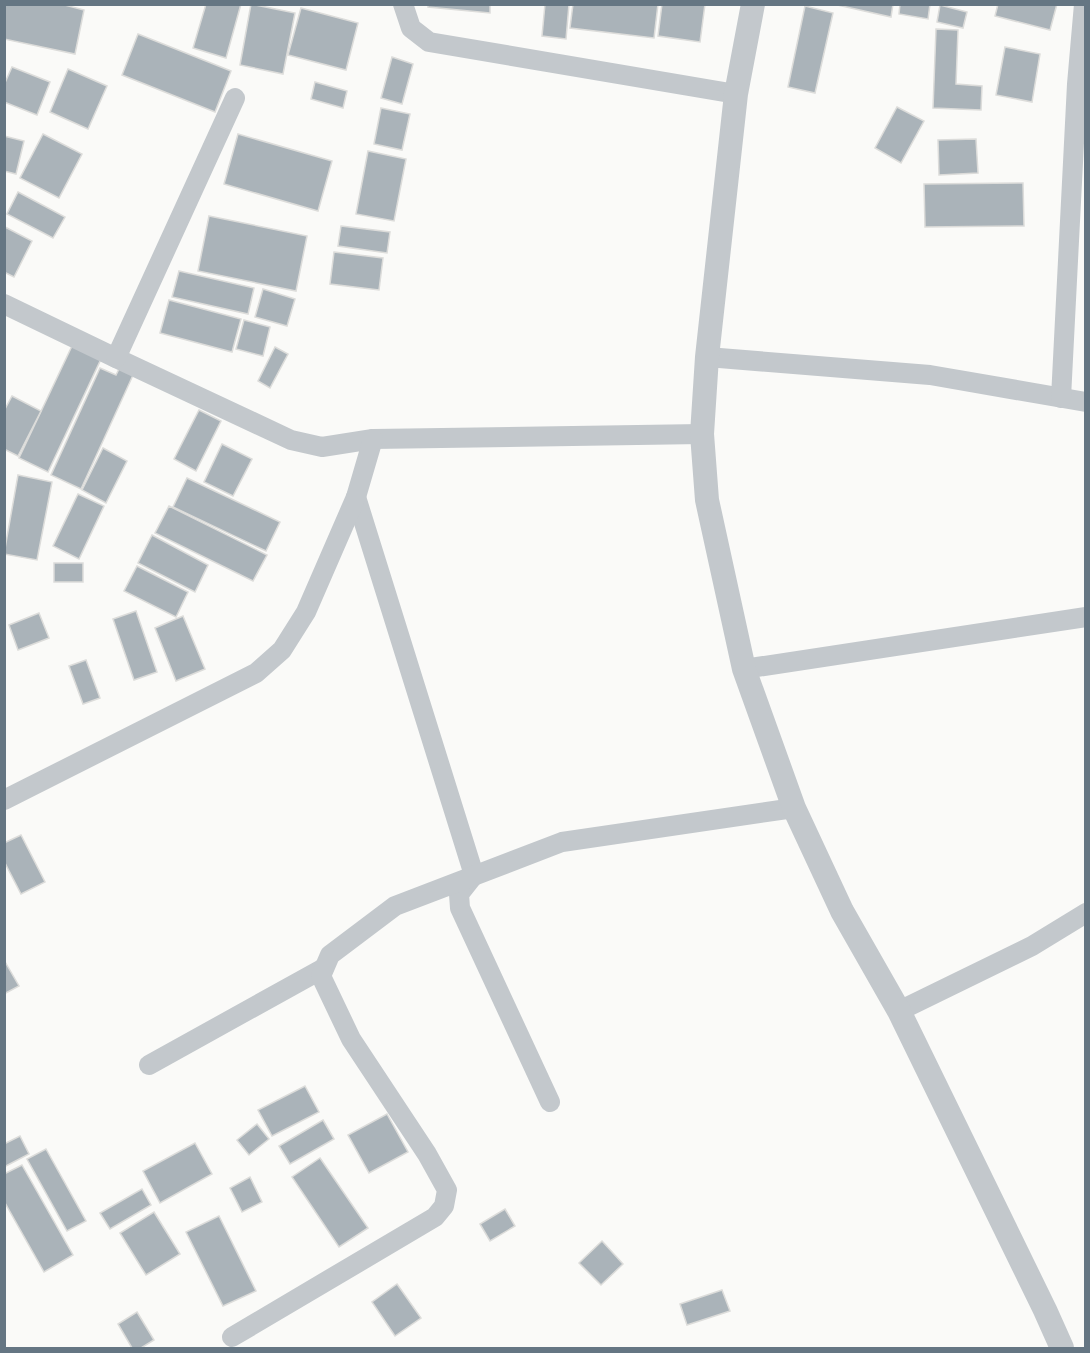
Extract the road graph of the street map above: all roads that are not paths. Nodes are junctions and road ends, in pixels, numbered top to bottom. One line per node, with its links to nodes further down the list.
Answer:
1 (403, 4): 4 (street)
2 (753, 4): 4 (street)
3 (1084, 4): 9 (street)
4 (736, 94): 7 (street)
5 (235, 98): 8 (street)
6 (4, 304): 8 (street)
7 (707, 357): 9 (street); 11 (street)
8 (116, 358): 12 (street)
9 (1061, 398): 10 (street)
10 (1086, 402)
11 (702, 434): 12 (street); 15 (street)
12 (373, 439): 13 (street)
13 (356, 497): 16 (street); 18 (street)
14 (1086, 617): 15 (street)
15 (744, 669): 17 (street)
16 (4, 800)
17 (794, 808): 18 (street); 21 (street)
18 (474, 875): 20 (street); 23 (street)
19 (1086, 913): 21 (street)
20 (324, 968): 22 (street); 24 (street)
21 (899, 1011): 25 (street)
22 (149, 1065)
23 (550, 1102)
24 (232, 1337)
25 (1062, 1348)

